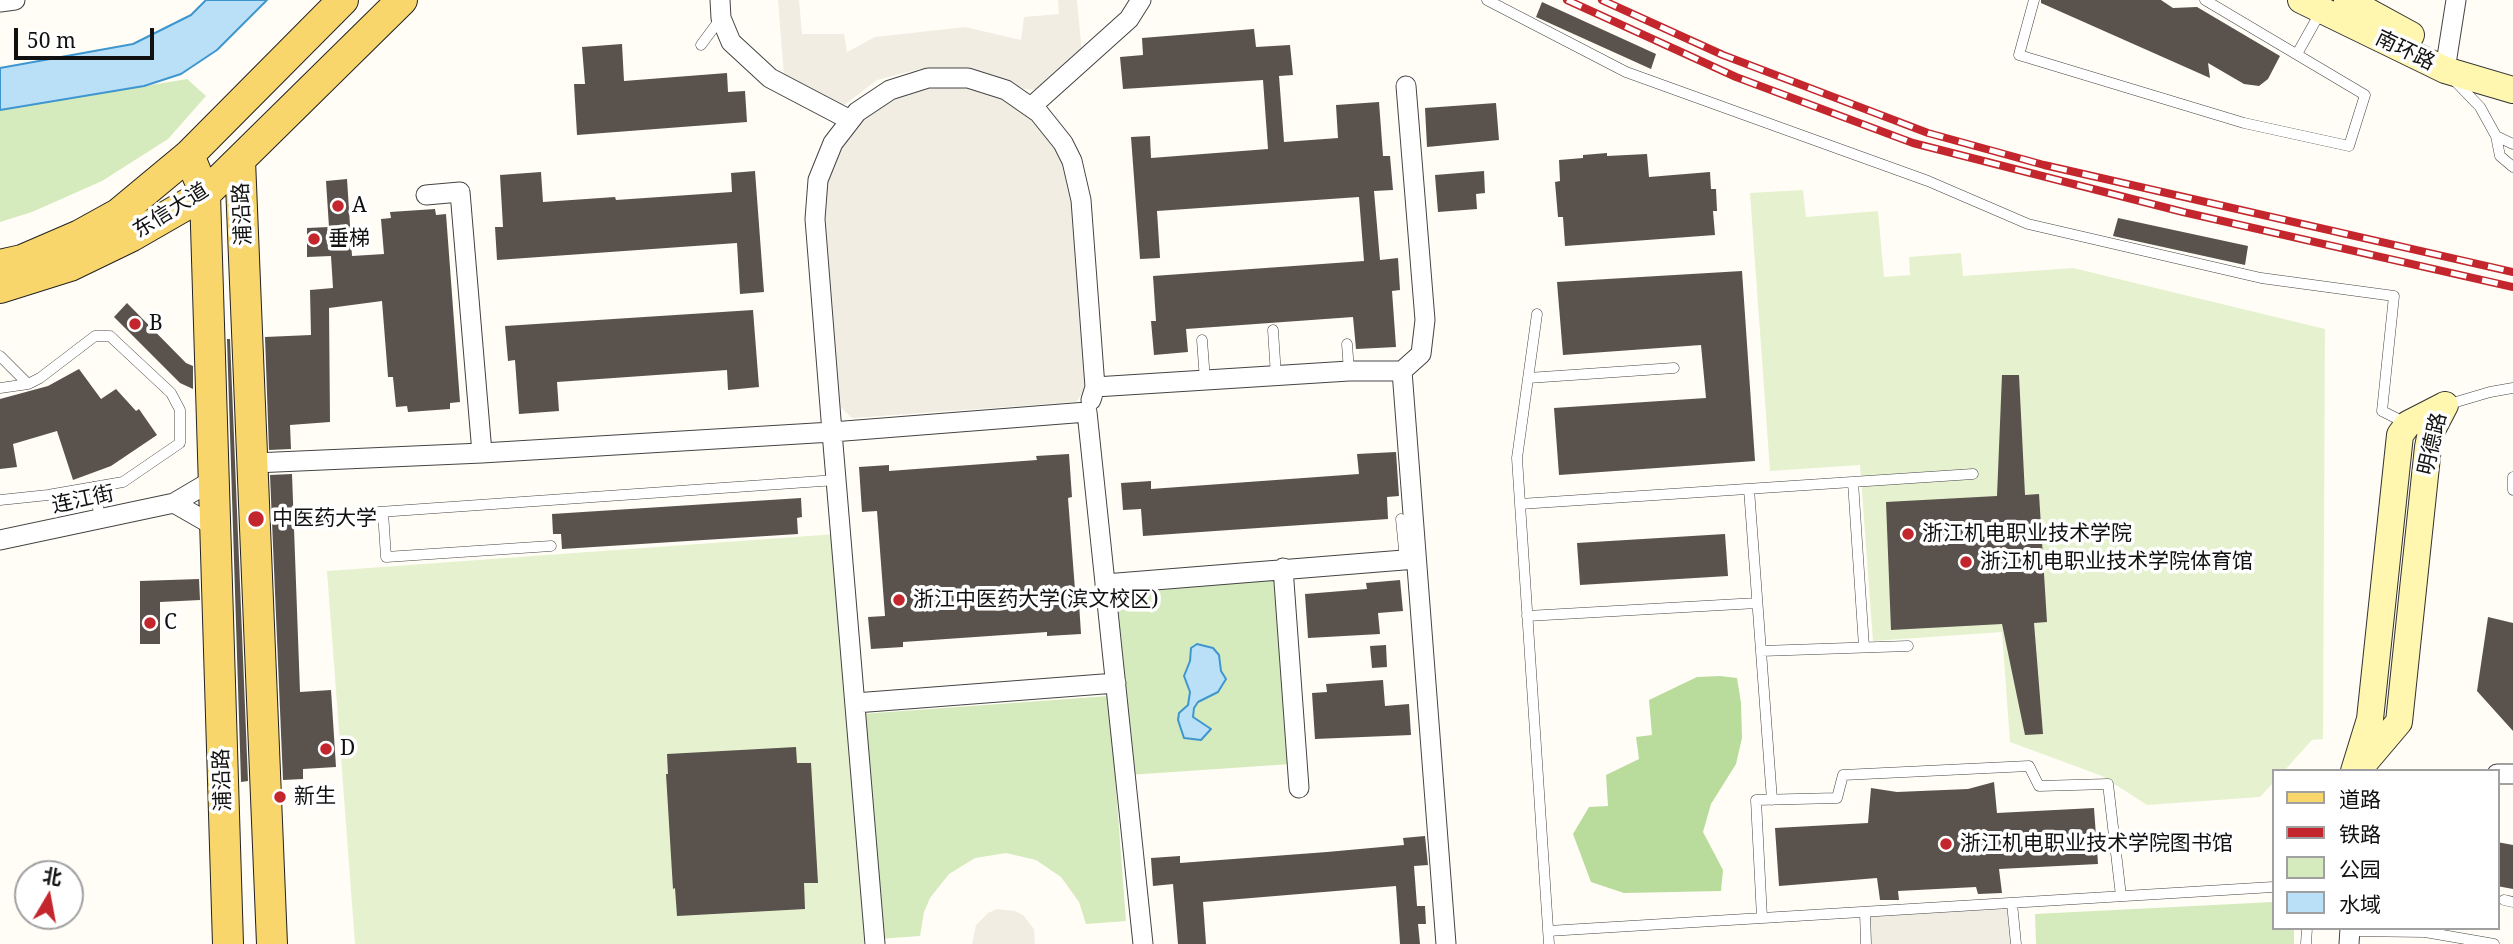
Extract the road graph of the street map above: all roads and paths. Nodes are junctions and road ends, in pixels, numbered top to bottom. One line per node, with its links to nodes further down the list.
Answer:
1 (15, 0): 10 (street)
2 (343, 0): 23 (main road, 东信大道)
3 (402, 0): 24 (main road, 东信大道)
4 (1140, 0): 19 (street)
5 (1488, 0): 47 (lane)
6 (2034, 0): 14 (lane)
7 (2205, 0): 14 (lane)
8 (2347, 0): 15 (main road, 南环路)
9 (2456, 0): 15 (street)
10 (0, 2)
11 (2312, 5): 14 (lane); 15 (main road, 南环路)
12 (721, 9): 13 (lane); 20 (street)
13 (701, 46)
14 (2297, 54)
15 (2446, 62): 16 (main road, 南环路); 18 (main road, 南环路); 21 (lane)
16 (2513, 75)
17 (1406, 86): 37 (street)
18 (2513, 90)
19 (1031, 107): 20 (street); 42 (street)
20 (850, 120): 48 (street)
21 (2496, 136): 22 (lane); 25 (lane)
22 (2513, 144)
23 (189, 155): 24 (main road, 浦沿路); 26 (main road, 浦沿路); 28 (main road, 东信大道)
24 (240, 160): 26 (main road, 东信大道); 50 (main road, 浦沿路)
25 (2513, 167)
26 (205, 194): 29 (main road, 东信大道); 53 (main road, 浦沿路)
27 (426, 195): 49 (street)
28 (0, 265)
29 (0, 288)
30 (1537, 314): 39 (lane)
31 (1273, 330): 38 (lane)
32 (1202, 340): 40 (lane)
33 (1348, 344): 36 (lane)
34 (0, 356): 41 (lane)
35 (1674, 368): 39 (lane)
36 (1349, 371): 37 (street); 38 (street)
37 (1402, 372): 69 (street)
38 (1276, 376): 40 (street)
39 (1528, 378): 61 (lane)
40 (1205, 380): 42 (street)
41 (29, 384): 43 (lane); 56 (lane)
42 (1095, 387): 46 (street)
43 (0, 388)
44 (2513, 388): 45 (lane)
45 (2445, 405): 47 (main road, 明德路)
46 (1087, 412): 48 (street); 71 (street)
47 (2419, 428): 79 (main road, 明德路)
48 (832, 432): 49 (street); 54 (street)
49 (482, 453): 50 (street)
50 (254, 463): 91 (main road, 浦沿路)
51 (1973, 474): 55 (lane)
52 (2513, 477): 58 (lane)
53 (213, 480): 60 (street, 连江街); 66 (main road, 浦沿路)
54 (836, 480): 62 (lane); 78 (street)
55 (1853, 482): 57 (lane); 75 (lane)
56 (93, 487): 59 (lane); 65 (lane)
57 (1749, 489): 61 (lane); 72 (lane)
58 (2513, 490)
59 (0, 500)
60 (174, 503): 65 (street, 连江街); 66 (street)
61 (1520, 504): 73 (lane)
62 (383, 512): 63 (lane); 68 (lane)
63 (365, 513)
64 (1401, 519): 69 (lane)
65 (101, 520): 67 (street, 连江街)
66 (214, 526): 90 (main road, 浦沿路)
67 (0, 540)
68 (551, 546)
69 (1410, 560): 70 (street); 94 (street)
70 (1283, 568): 71 (street); 80 (street)
71 (1105, 584): 77 (street)
72 (1757, 603): 73 (lane); 76 (lane)
73 (1527, 616): 87 (lane)
74 (1908, 646): 75 (lane)
75 (1864, 648): 76 (lane)
76 (1761, 651): 81 (lane)
77 (1116, 683): 78 (street); 93 (street)
78 (855, 703): 92 (street)
79 (2357, 769)
80 (1299, 788)
81 (1772, 800): 83 (lane); 86 (lane)
82 (2272, 887): 83 (lane)
83 (2122, 897): 84 (lane)
84 (2012, 903): 85 (lane); 97 (lane)
85 (1865, 912): 86 (lane); 96 (lane)
86 (1762, 918): 87 (lane)
87 (1548, 931): 95 (lane)
88 (2371, 931): 89 (lane); 98 (lane); 99 (lane)
89 (2349, 934)
90 (228, 944)
91 (272, 944)
92 (875, 944)
93 (1143, 944)
94 (1446, 944)
95 (1549, 944)
96 (1866, 944)
97 (2016, 944)
98 (2371, 944)
99 (2494, 944)

